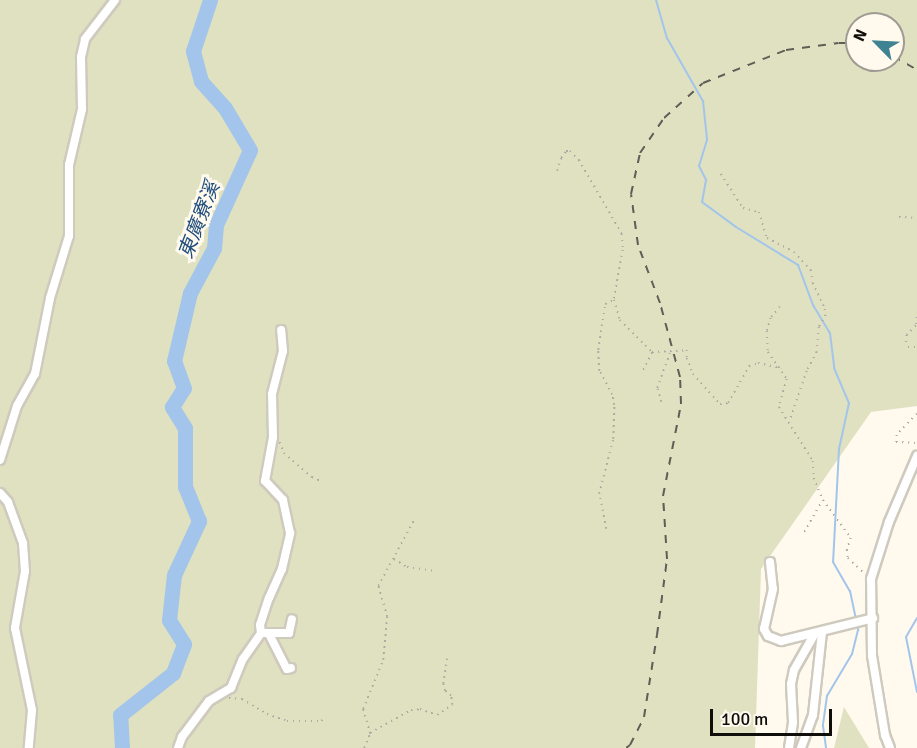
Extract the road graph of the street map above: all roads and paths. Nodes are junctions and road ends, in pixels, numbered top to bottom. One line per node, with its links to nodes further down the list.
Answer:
1 (115, 0): 21 (street)
2 (557, 171): 6 (path)
3 (722, 174): 17 (path)
4 (899, 217): 5 (path)
5 (917, 218)
6 (614, 300): 11 (path); 26 (path)
7 (780, 307): 13 (path)
8 (917, 317): 10 (path)
9 (281, 330): 18 (street)
10 (917, 347)
11 (652, 352): 12 (path); 14 (path)
12 (670, 352): 13 (path); 15 (path)
13 (782, 368): 17 (path)
14 (643, 370)
15 (661, 402)
16 (917, 414): 19 (path)
17 (790, 421): 24 (path)
18 (273, 437): 22 (path); 34 (street)
19 (917, 443)
20 (917, 456): 31 (street)
21 (0, 460)
22 (322, 482)
23 (0, 493): 42 (street)
24 (823, 500): 27 (path); 31 (path)
25 (415, 518): 28 (path)
26 (606, 529)
27 (804, 532)
28 (394, 559): 30 (path); 40 (path)
29 (770, 562): 35 (street)
30 (434, 571)
31 (871, 579): 32 (street)
32 (873, 618): 35 (street); 47 (street)
33 (292, 619): 34 (street)
34 (265, 633): 37 (street); 38 (street)
35 (818, 633): 41 (street); 45 (street)
36 (447, 658): 40 (path)
37 (291, 668)
38 (223, 695): 39 (path); 43 (street)
39 (324, 718)
40 (370, 734): 44 (path)
41 (805, 736): 45 (street); 46 (street)
42 (29, 748)
43 (178, 748)
44 (364, 748)
45 (791, 748)
46 (801, 748)
47 (890, 748)

